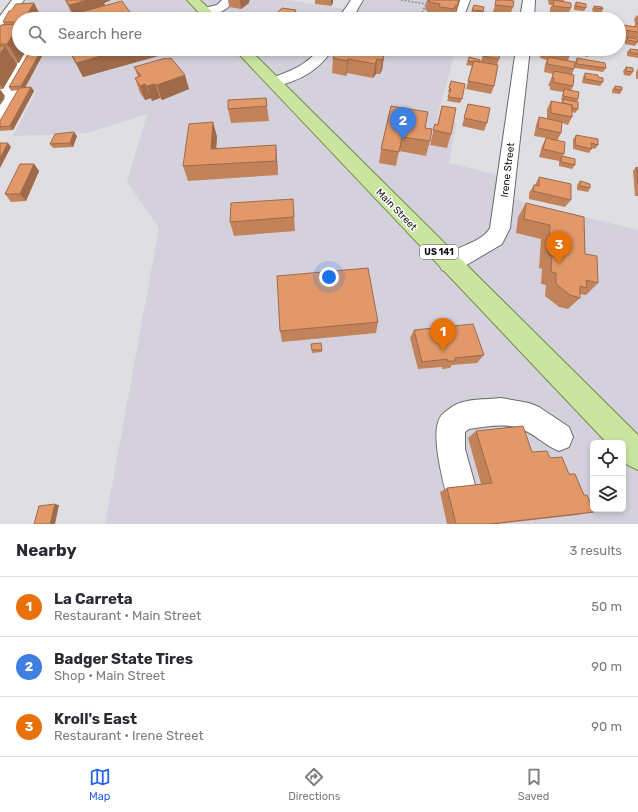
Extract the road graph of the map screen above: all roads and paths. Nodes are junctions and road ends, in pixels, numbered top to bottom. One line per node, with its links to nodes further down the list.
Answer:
1 (18, 0): 17 (street)
2 (193, 0): 10 (main road)
3 (229, 0): 11 (street)
4 (357, 0): 12 (street)
5 (400, 0): 9 (path)
6 (428, 0): 9 (path)
7 (464, 0): 14 (street)
8 (529, 0): 15 (street)
9 (426, 4): 13 (path)
10 (204, 12)
11 (214, 12)
12 (349, 12)
13 (423, 12)
14 (460, 12)
15 (528, 12)
16 (12, 21): 17 (street)
17 (2, 22)
18 (29, 56): 23 (street)
19 (248, 56): 22 (main road, Main Street / US 141)
20 (321, 56): 22 (street)
21 (522, 56): 25 (street, Irene Street)
22 (274, 82): 25 (main road, Main Street / US 141)
23 (3, 93): 24 (street)
24 (0, 119)
25 (450, 264): 27 (main road, Main Street / US 141)
26 (559, 437): 28 (street)
27 (638, 455)
28 (470, 524)

